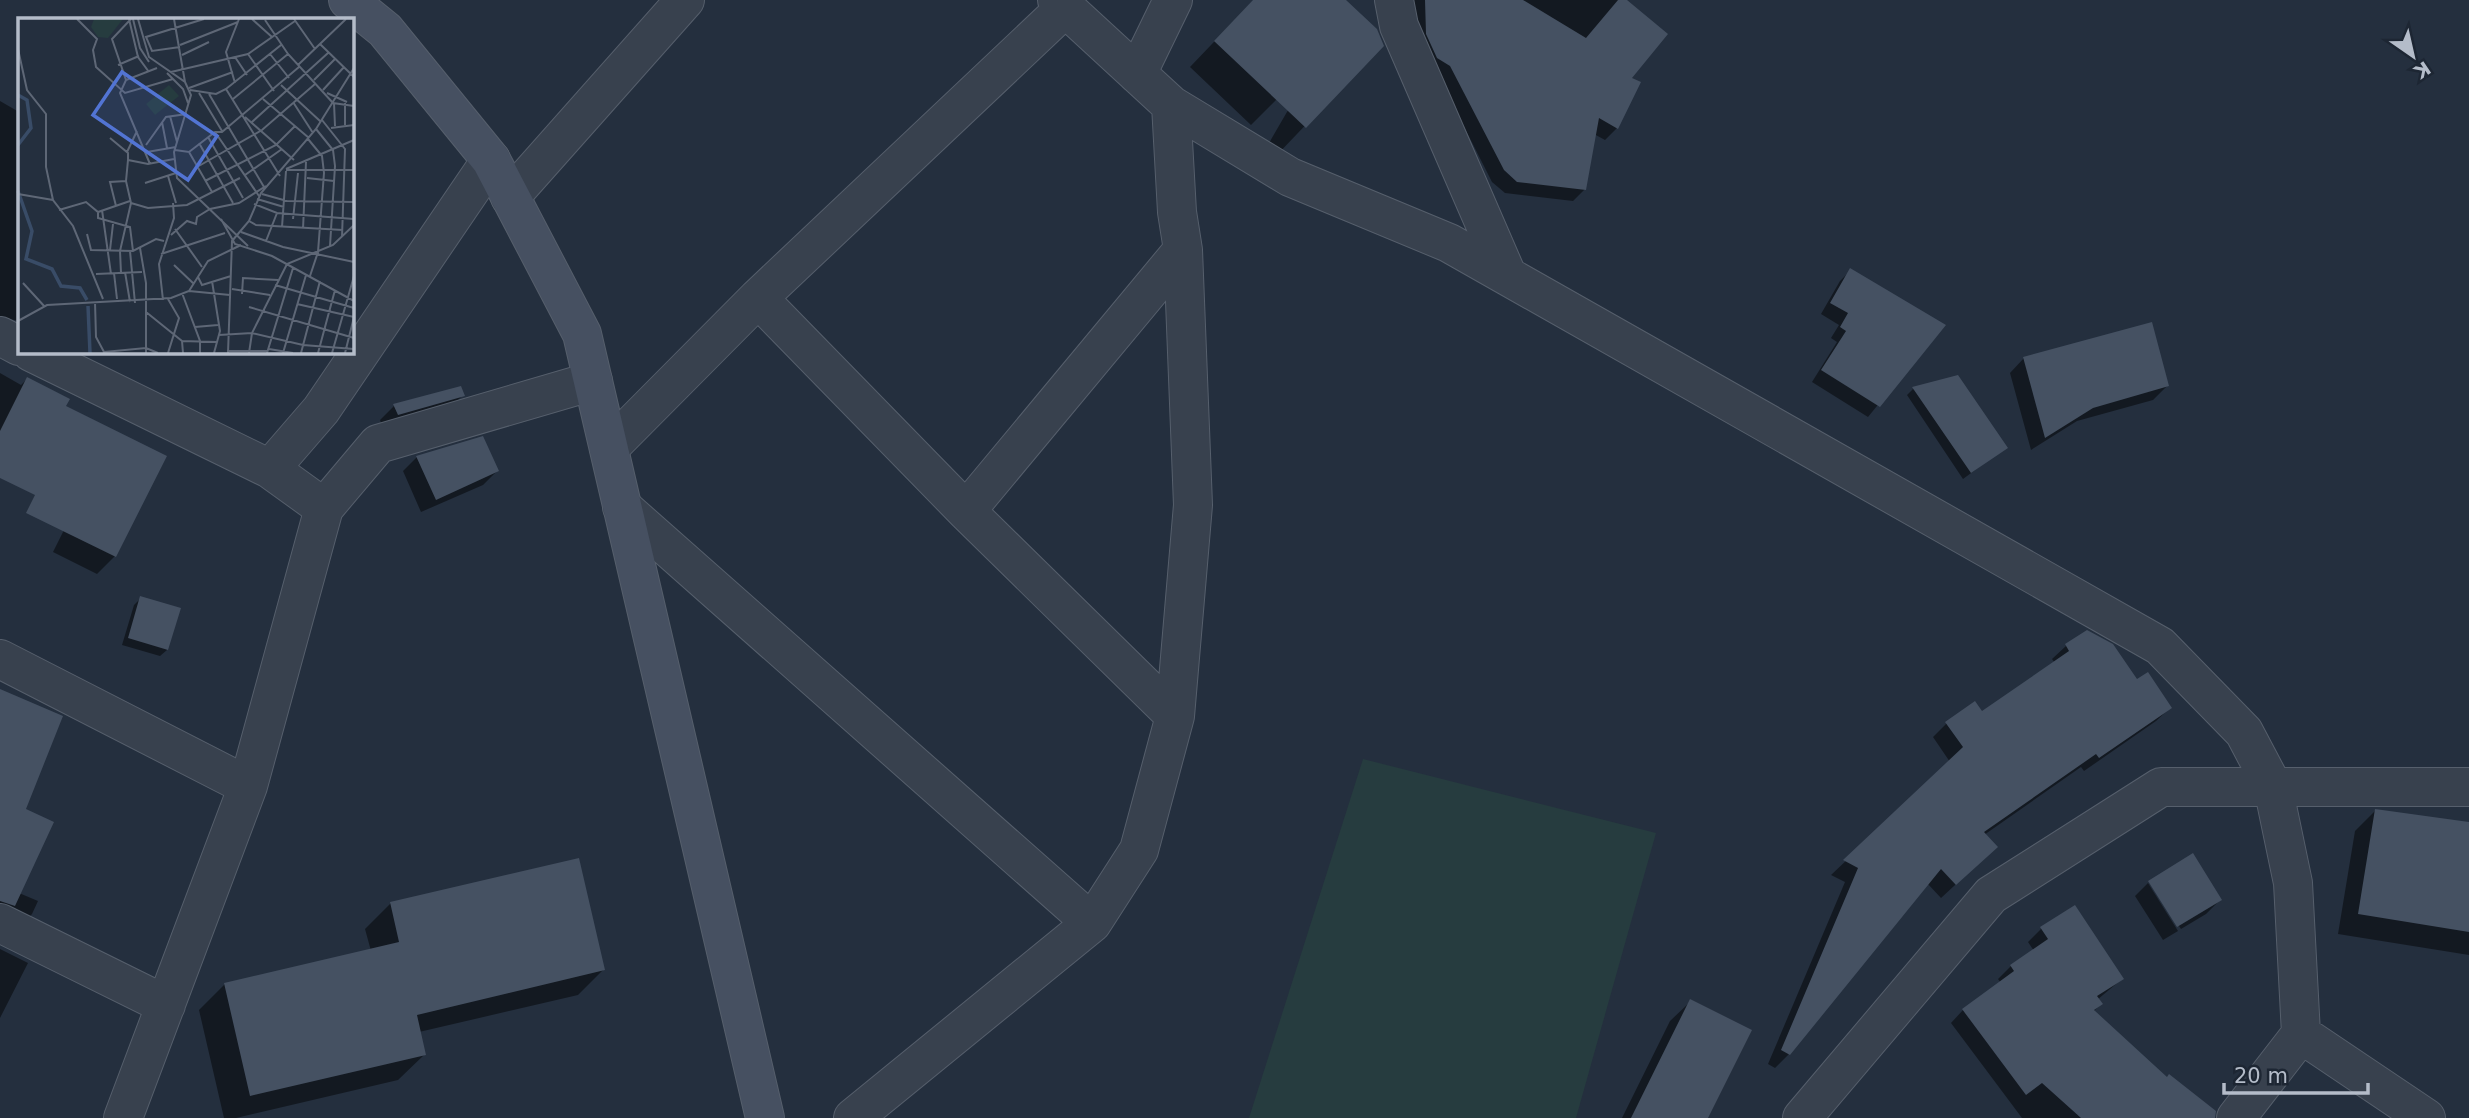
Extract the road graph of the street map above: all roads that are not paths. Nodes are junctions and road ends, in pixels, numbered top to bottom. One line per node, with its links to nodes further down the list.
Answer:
1 (348, 0): 8 (main road)
2 (685, 0): 9 (street)
3 (1173, 0): 6 (street)
4 (1394, 0): 11 (street)
5 (1061, 4): 6 (street); 12 (street)
6 (1137, 74): 7 (street)
7 (1171, 106): 10 (street); 11 (street)
8 (491, 160): 9 (main road); 16 (street)
9 (510, 197): 14 (main road)
10 (1183, 250): 19 (street); 21 (street)
11 (1507, 275): 23 (street)
12 (758, 298): 15 (street); 19 (street)
13 (30, 354): 16 (street)
14 (593, 381): 15 (main road); 18 (street)
15 (608, 448): 17 (main road)
16 (270, 469): 18 (street)
17 (622, 507): 26 (street); 30 (main road)
18 (324, 508): 22 (street)
19 (966, 511): 21 (street)
20 (0, 659): 22 (street)
21 (1175, 716): 26 (street)
22 (248, 786): 27 (street)
23 (2273, 787): 24 (street); 28 (street); 32 (street)
24 (2469, 787)
25 (0, 923): 27 (street)
26 (1092, 923): 31 (street)
27 (166, 1005): 29 (street)
28 (2301, 1034): 33 (street); 34 (street)
29 (123, 1118)
30 (765, 1118)
31 (853, 1118)
32 (1802, 1118)
33 (2236, 1118)
34 (2426, 1118)

